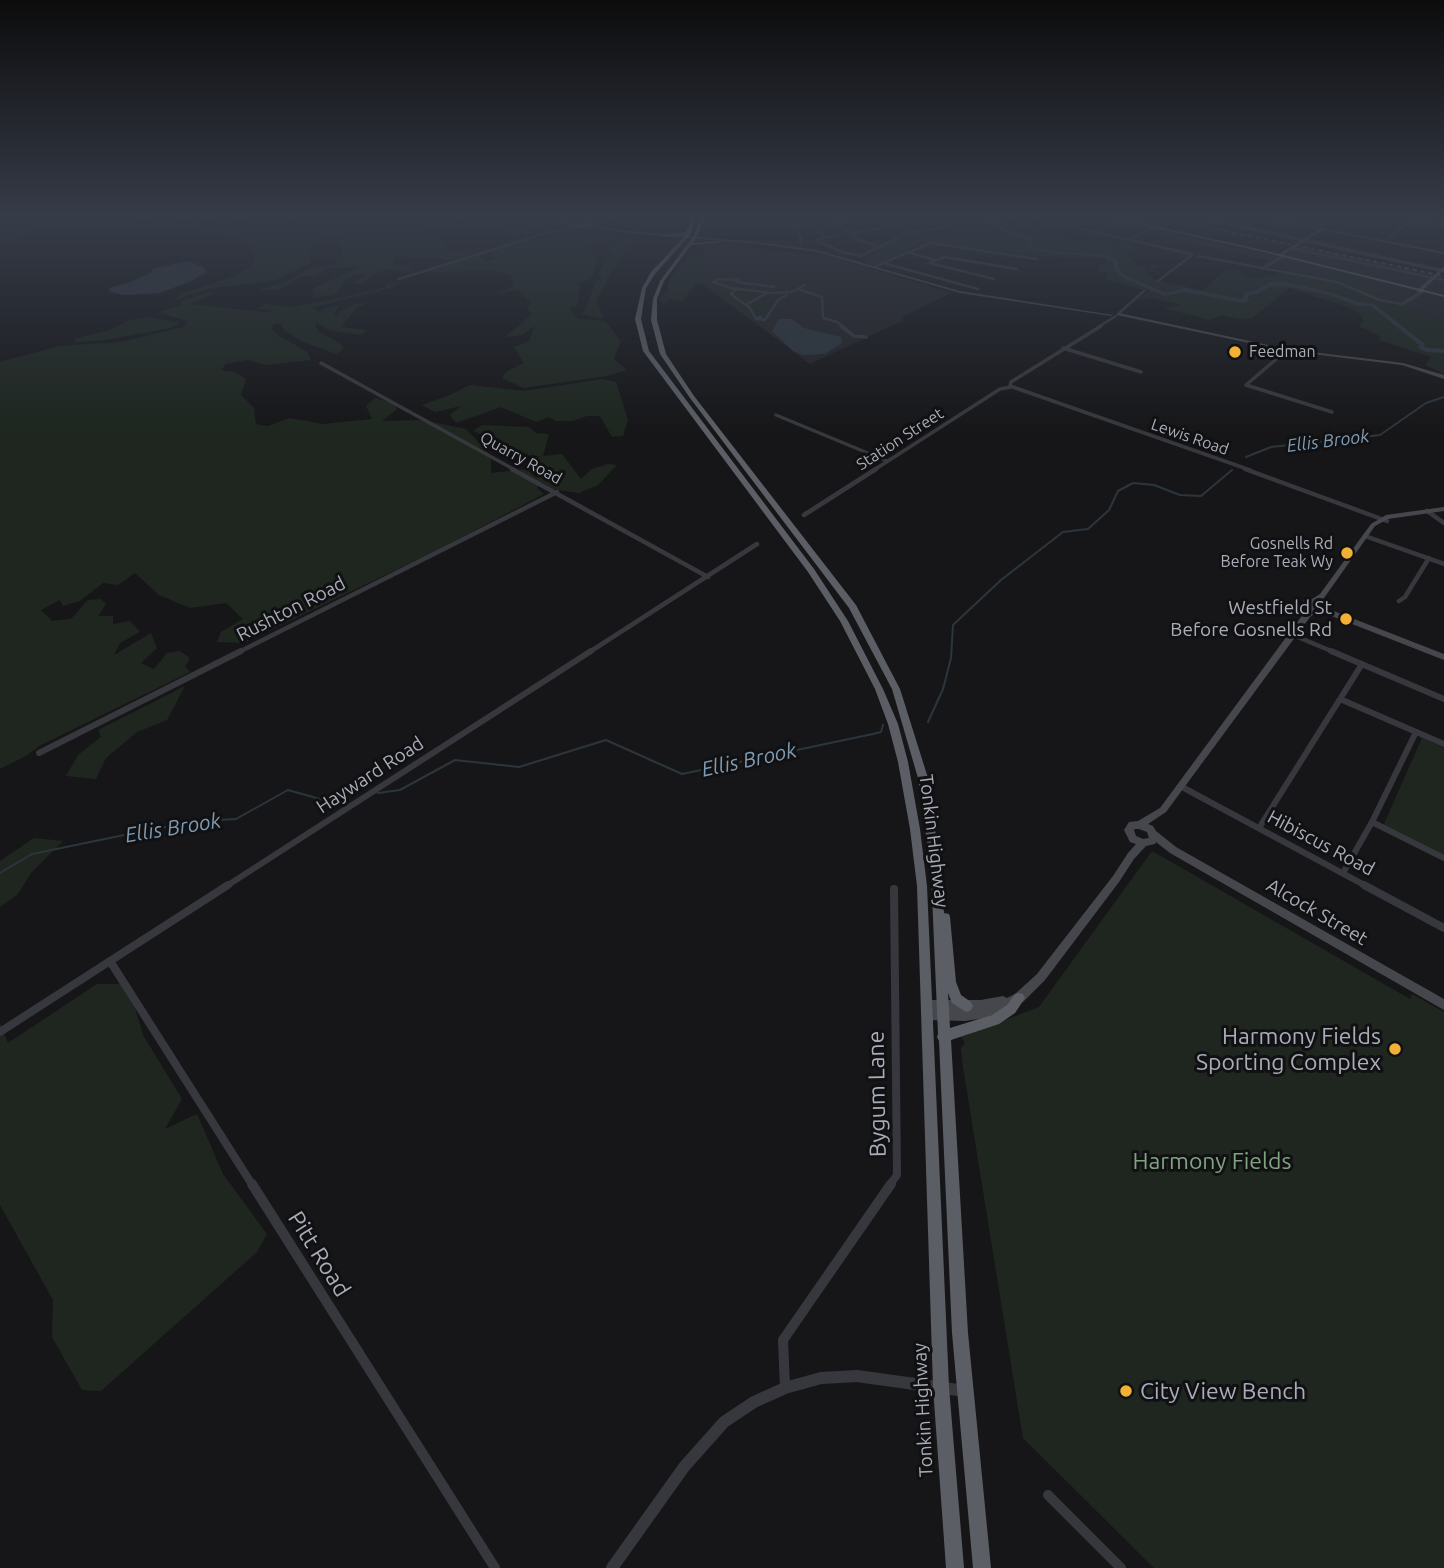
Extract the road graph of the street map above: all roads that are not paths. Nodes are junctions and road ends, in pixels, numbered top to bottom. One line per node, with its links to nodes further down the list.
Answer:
1 (644, 288): 71 (highway, Tonkin Highway)
2 (659, 288): 63 (highway, Tonkin Highway)
3 (947, 288): 18 (main road)
4 (975, 288): 10 (street)
5 (1354, 288): 16 (street)
6 (1411, 288): 11 (highway)
7 (1425, 288): 11 (main road)
8 (736, 289): 14 (street); 17 (street)
9 (798, 289): 12 (street); 21 (street)
10 (978, 289)
11 (1422, 291): 15 (highway); 16 (street)
12 (792, 292): 14 (street); 20 (street)
13 (1144, 292): 18 (street, Station Street)
14 (767, 293): 17 (street)
15 (1444, 297)
16 (1402, 304)
17 (746, 305): 20 (street)
18 (1116, 314): 22 (street, Station Street); 23 (main road)
19 (761, 317): 20 (street)
20 (756, 319)
21 (866, 337)
22 (1063, 348): 25 (street); 27 (street, Station Street)
23 (1287, 349): 26 (main road); 28 (street)
24 (321, 363): 31 (street, Quarry Road)
25 (1141, 372)
26 (1444, 377)
27 (1010, 385): 30 (street, Station Street); 35 (street, Lewis Road)
28 (1332, 412)
29 (776, 415): 30 (street)
30 (887, 461): 34 (street, Station Street)
31 (556, 492): 41 (street, Quarry Road); 51 (street, Rushton Road)
32 (1444, 509): 33 (main road)
33 (1424, 512): 35 (main road); 36 (street)
34 (804, 515)
35 (1386, 519): 37 (main road)
36 (1444, 523)
37 (1365, 536): 39 (street); 43 (main road)
38 (757, 544): 41 (street, Hayward Road)
39 (1429, 558): 40 (street); 42 (street)
40 (1444, 564)
41 (708, 577): 67 (street, Hayward Road)
42 (1399, 601)
43 (1317, 606): 44 (main road); 45 (main road)
44 (1293, 635): 46 (street); 52 (main road)
45 (1444, 657)
46 (1362, 664): 47 (street); 48 (street)
47 (1340, 699): 49 (street); 56 (street)
48 (1444, 699)
49 (1416, 732): 50 (street); 54 (street)
50 (1444, 744)
51 (39, 753)
52 (1182, 787): 53 (main road); 56 (street, Hibiscus Road)
53 (1157, 816): 55 (main road); 57 (main road)
54 (1372, 822): 62 (street); 64 (street)
55 (1140, 825): 57 (main road, Alcock Street); 58 (main road)
56 (1259, 828): 64 (street, Hibiscus Road)
57 (1153, 833): 59 (main road); 60 (main road, Alcock Street)
58 (1131, 836): 59 (main road, Alcock Street); 61 (main road)
59 (1145, 843): 60 (main road, Alcock Street); 61 (main road)
60 (1173, 850): 69 (main road, Alcock Street)
61 (1131, 856): 68 (main road)
62 (1444, 858)
63 (936, 872): 70 (highway); 72 (highway, Tonkin Highway)
64 (1343, 873): 66 (street, Hibiscus Road)
65 (894, 889): 76 (street, Bygum Lane)
66 (1444, 928)
67 (110, 961): 73 (street, Hayward Road); 79 (street, Pitt Road)
68 (1019, 998): 70 (main road); 72 (main road); 74 (highway)
69 (1444, 1005)
70 (967, 1006): 72 (main road)
71 (927, 1010): 72 (main road); 75 (highway, Tonkin Highway)
72 (943, 1011): 74 (highway, Tonkin Highway)
73 (0, 1032)
74 (943, 1037): 77 (highway, Tonkin Highway)
75 (941, 1387): 76 (street); 77 (street); 81 (highway, Tonkin Highway)
76 (785, 1388): 80 (street)
77 (965, 1391): 82 (highway, Tonkin Highway)
78 (1048, 1495): 83 (street)
79 (495, 1568)
80 (612, 1568)
81 (955, 1568)
82 (982, 1568)
83 (1121, 1568)

